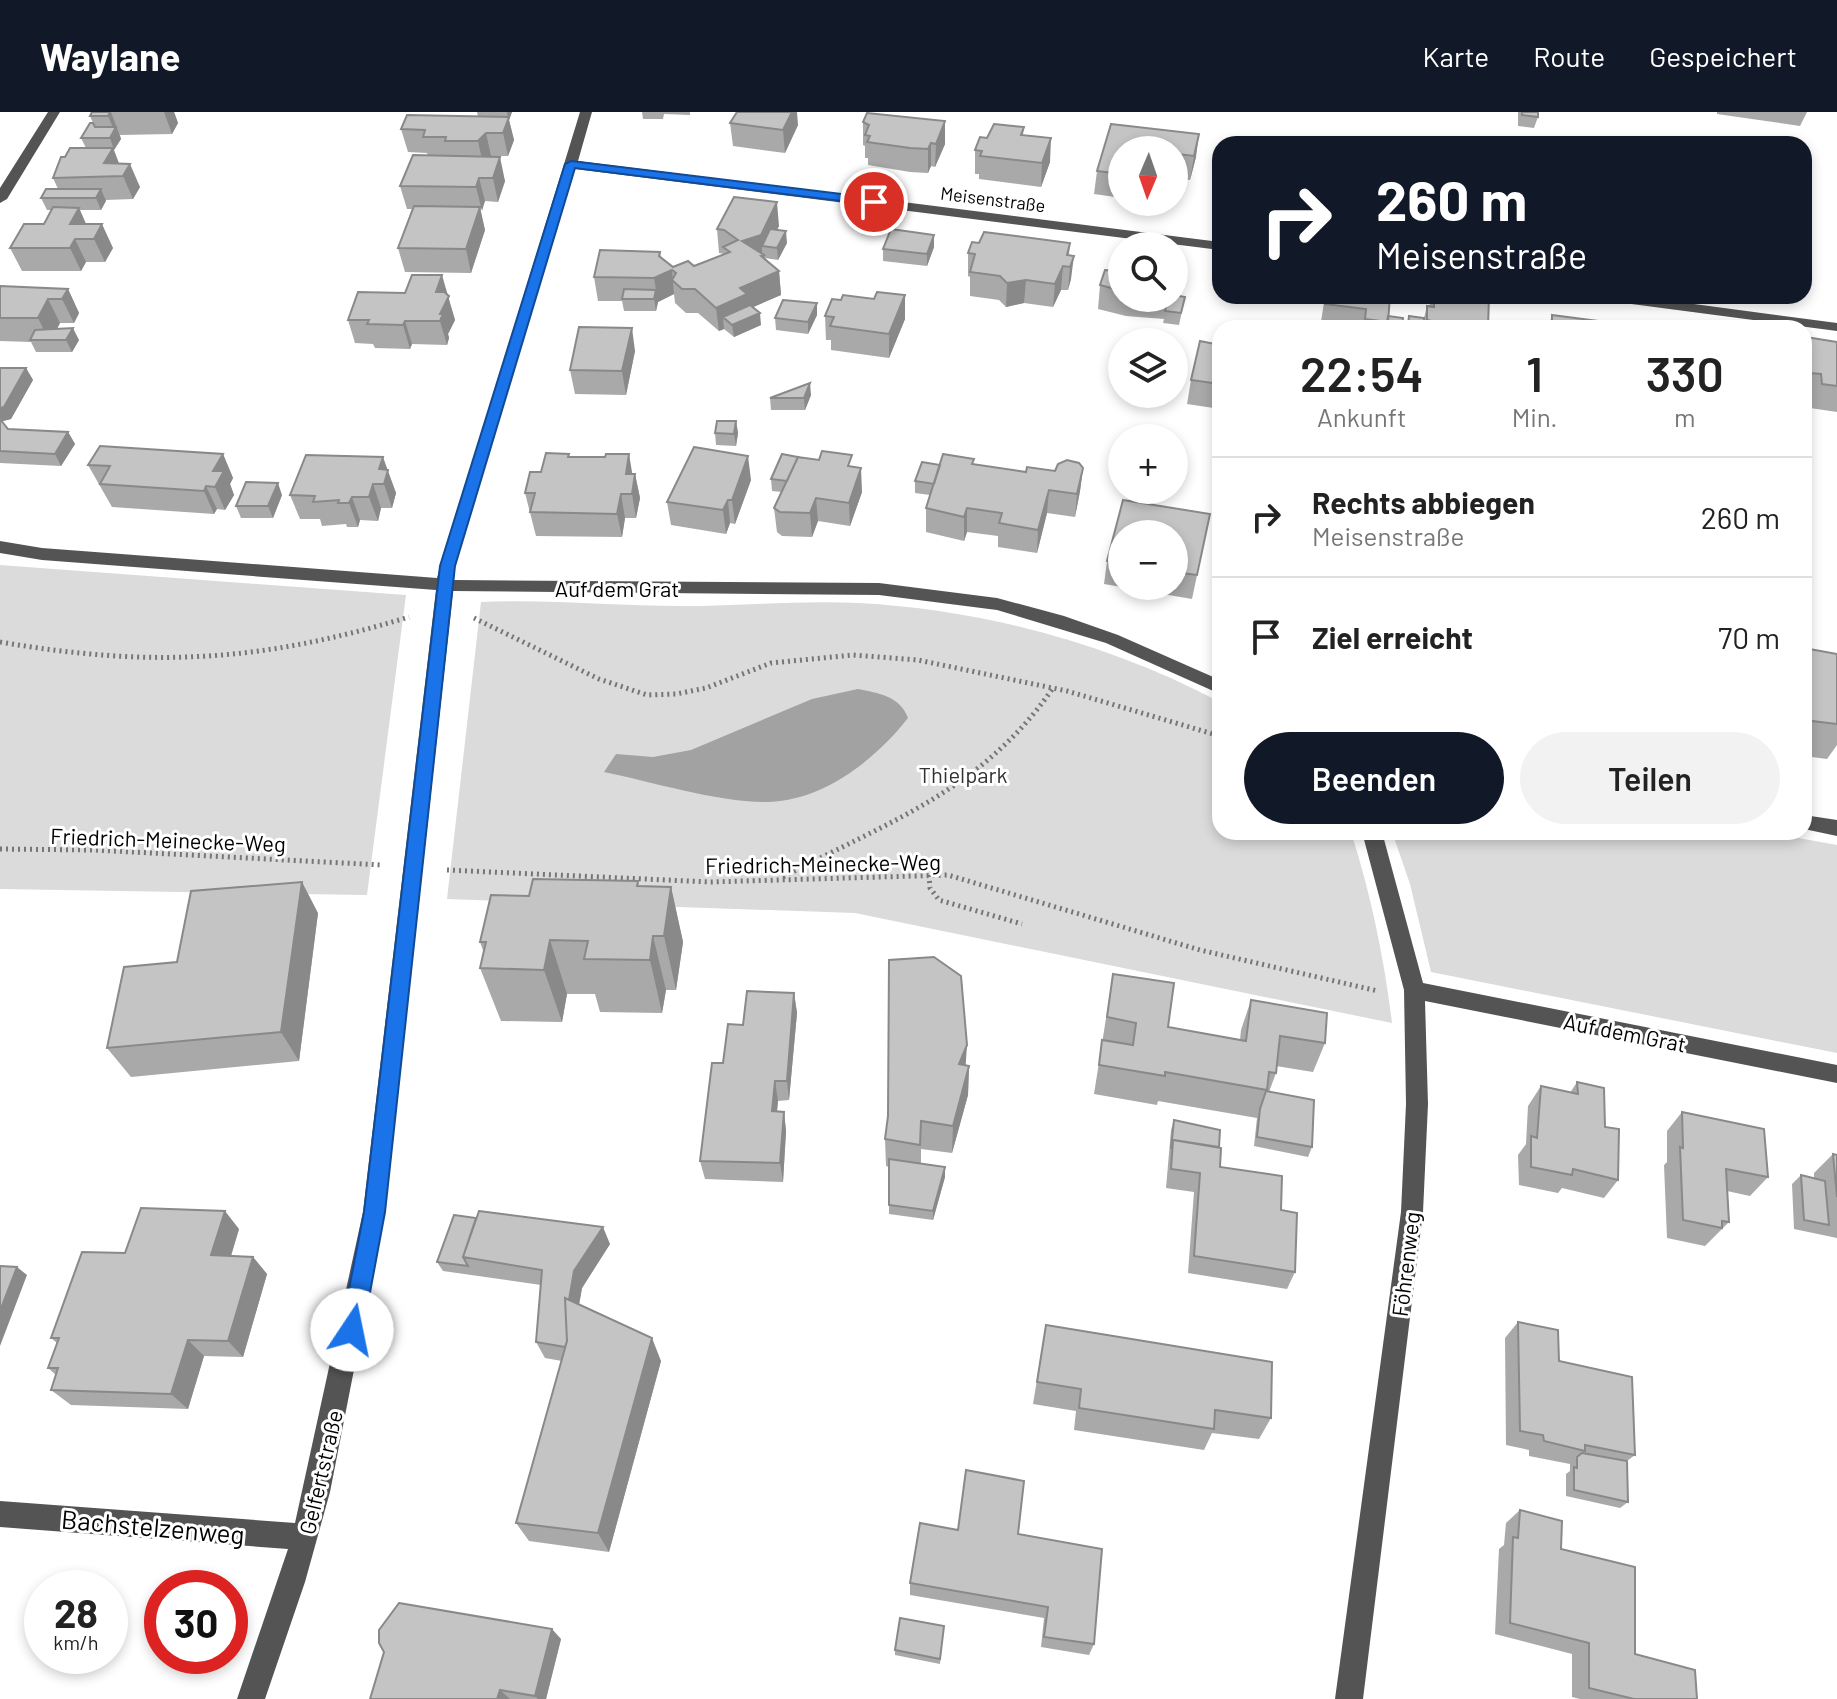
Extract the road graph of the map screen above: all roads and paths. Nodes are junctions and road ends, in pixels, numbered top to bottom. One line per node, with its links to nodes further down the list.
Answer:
1 (54, 112): 4 (street)
2 (586, 112): 3 (street, Gelfertstraße)
3 (571, 164): 5 (street, Meisenstraße); 11 (street, Gelfertstraße)
4 (0, 199)
5 (1212, 245)
6 (1662, 304): 7 (street)
7 (1784, 320)
8 (1812, 324): 9 (street)
9 (1837, 327)
10 (0, 547): 11 (street, Auf dem Grat)
11 (446, 585): 15 (street, Auf dem Grat); 31 (street, Gelfertstraße)
12 (414, 615): 14 (path)
13 (469, 616): 16 (path)
14 (0, 642)
15 (1212, 683)
16 (1053, 688): 17 (path); 25 (path)
17 (1212, 734)
18 (1812, 823): 19 (street)
19 (1837, 828)
20 (1374, 840): 27 (street, Föhrenweg)
21 (0, 849): 22 (path, Friedrich-Meinecke-Weg)
22 (382, 865)
23 (446, 870): 25 (path, Friedrich-Meinecke-Weg)
24 (929, 875): 25 (path, Friedrich-Meinecke-Weg); 26 (path); 28 (path, Friedrich-Meinecke-Weg)
25 (782, 878)
26 (1022, 924)
27 (1414, 990): 29 (street, Auf dem Grat); 33 (street, Föhrenweg)
28 (1378, 991)
29 (1837, 1074)
30 (0, 1514): 31 (street, Bachstelzenweg)
31 (305, 1537): 32 (street, Gelfertstraße)
32 (251, 1699)
33 (1349, 1699)

